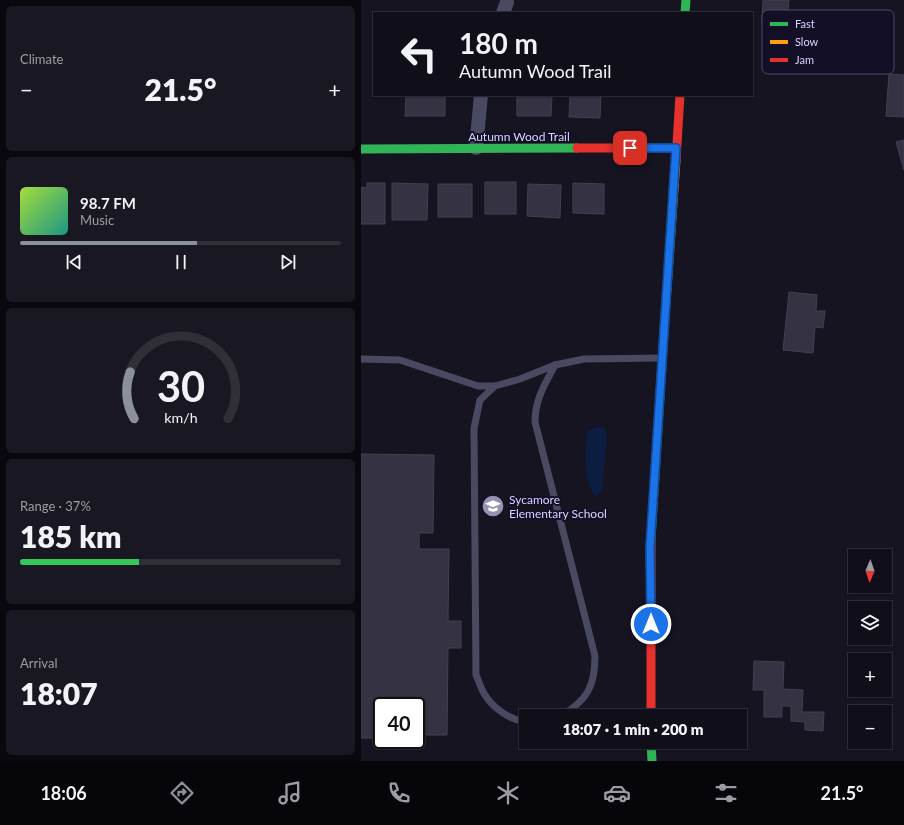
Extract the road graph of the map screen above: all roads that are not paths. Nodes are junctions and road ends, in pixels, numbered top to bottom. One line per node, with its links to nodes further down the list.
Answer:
1 (686, 0): 2 (street)
2 (685, 12)
3 (481, 96): 5 (street)
4 (680, 96): 6 (street)
5 (476, 148): 6 (street, Autumn Wood Trail); 7 (street, Autumn Wood Trail)
6 (676, 148): 8 (street)
7 (361, 149)
8 (662, 358): 10 (lane); 13 (street)
9 (361, 359): 11 (lane)
10 (555, 365): 11 (lane); 12 (lane)
11 (495, 386): 14 (lane)
12 (572, 709)
13 (651, 709)
14 (519, 721)
15 (651, 749): 16 (street)
16 (652, 761)

